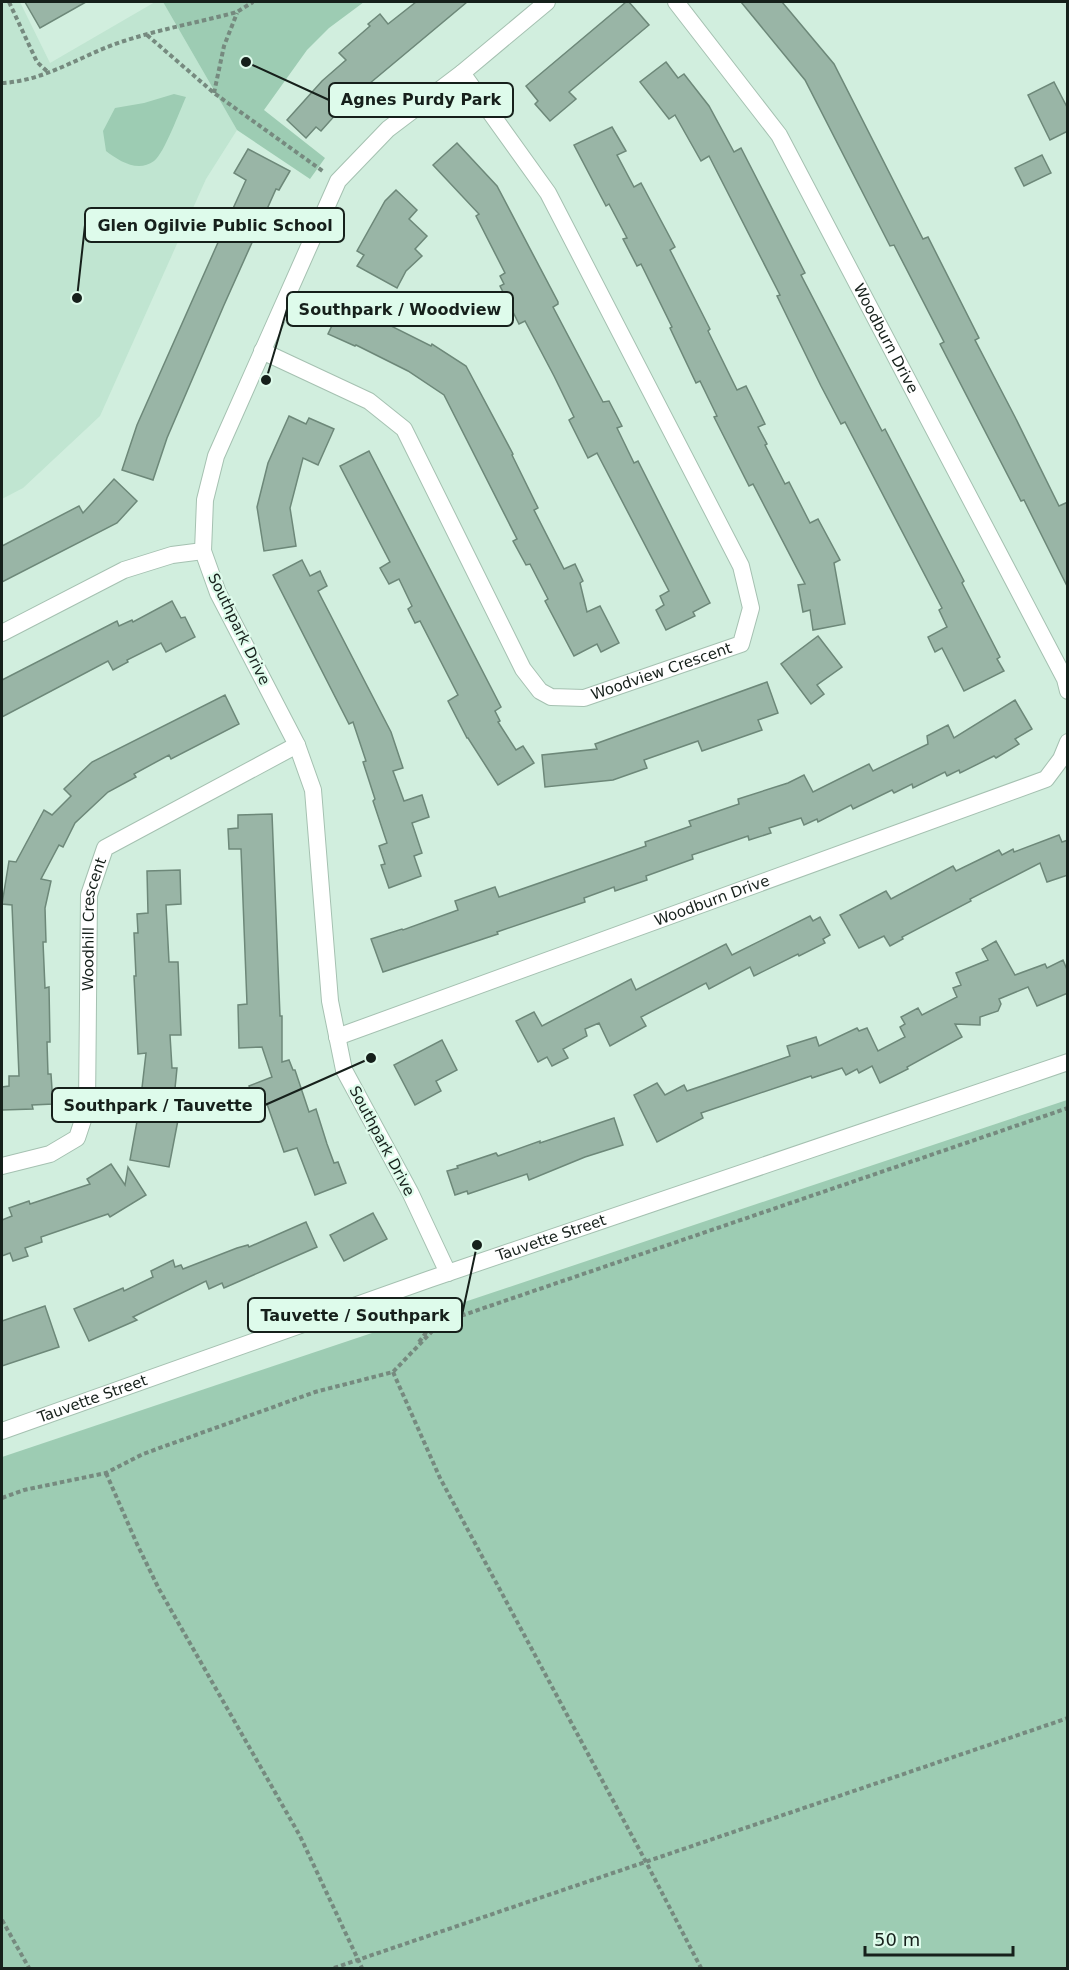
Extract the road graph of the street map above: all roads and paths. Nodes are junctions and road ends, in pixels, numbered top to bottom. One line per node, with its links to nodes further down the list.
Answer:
1 (9, 2): 7 (path)
2 (253, 2): 5 (path)
3 (547, 2): 8 (street, Southpark Drive)
4 (676, 2): 15 (street, Woodburn Drive)
5 (237, 12): 6 (path); 10 (path)
6 (146, 35): 7 (path); 10 (path)
7 (49, 73): 9 (path)
8 (462, 73): 11 (street, Southpark Drive); 12 (street, Woodview Crescent)
9 (2, 83)
10 (214, 93): 11 (path)
11 (338, 181): 12 (street, Southpark Drive)
12 (262, 351): 13 (street, Southpark Drive)
13 (203, 551): 14 (street); 17 (street, Southpark Drive)
14 (2, 633)
15 (1068, 691)
16 (1068, 742): 18 (street, Woodburn Drive)
17 (297, 744): 18 (street, Southpark Drive); 21 (street, Woodhill Crescent)
18 (337, 1037): 22 (street, Southpark Drive)
19 (1068, 1062): 22 (street, Tauvette Street)
20 (1068, 1108): 24 (path)
21 (2, 1166)
22 (448, 1273): 23 (street, Tauvette Street)
23 (430, 1280): 24 (path); 25 (street, Tauvette Street)
24 (393, 1372): 26 (path); 29 (path)
25 (2, 1431)
26 (106, 1473): 27 (path); 31 (path)
27 (2, 1498)
28 (1068, 1718): 29 (path)
29 (646, 1862): 31 (path); 35 (path)
30 (2, 1920): 32 (path)
31 (358, 1961): 33 (path); 34 (path)
32 (29, 1968)
33 (334, 1968)
34 (362, 1968)
35 (700, 1968)

